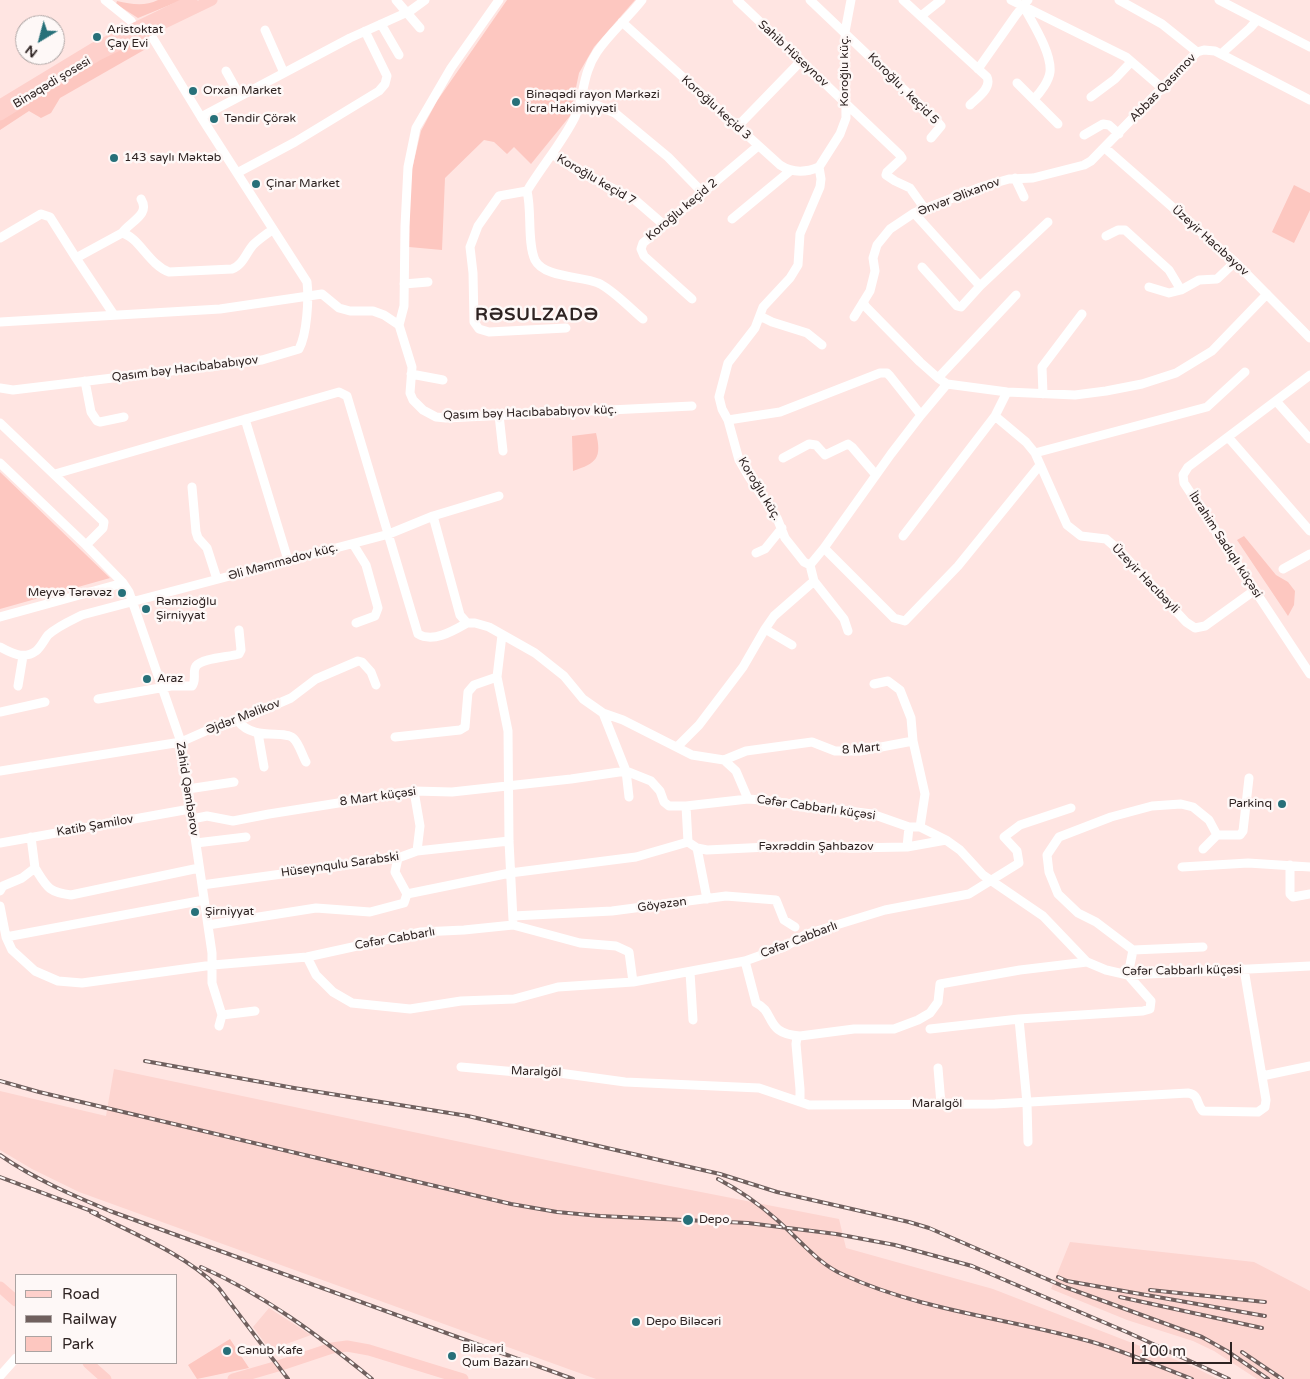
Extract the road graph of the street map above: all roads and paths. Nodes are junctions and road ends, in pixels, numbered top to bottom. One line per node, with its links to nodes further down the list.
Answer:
1 (106, 0): 23 (street, Qasım bəy Hacıbababıyov)
2 (192, 0): 23 (main road, Binəqədi şosesi)
3 (212, 0): 23 (main road, Binəqədi şosesi)
4 (396, 0): 17 (street)
5 (425, 0): 17 (street)
6 (499, 0): 77 (street, Qasım bəy Hacıbababıyov küç.)
7 (642, 0): 20 (street)
8 (737, 0): 31 (street, Sahib Hüseynov)
9 (810, 0): 26 (street, Koroğlu , keçid 5)
10 (851, 0): 26 (street, Koroğlu küç.)
11 (903, 0): 18 (street)
12 (941, 0): 18 (street)
13 (1011, 0): 16 (street)
14 (1119, 0): 28 (street)
15 (1221, 1): 19 (street)
16 (1026, 3): 32 (street); 33 (street); 41 (street)
17 (406, 13): 21 (street); 22 (street)
18 (922, 16): 33 (street)
19 (1256, 20): 27 (street); 29 (street)
20 (622, 22): 40 (street); 49 (street, Koroğlu keçid 3)
21 (381, 24): 25 (street); 30 (street)
22 (420, 28)
23 (141, 29): 44 (main road, Binəqədi şosesi); 46 (main road, Binəqədi şosesi); 47 (street, Qasım bəy Hacıbababıyov)
24 (264, 30): 35 (street)
25 (365, 31): 35 (street); 58 (street)
26 (845, 32): 43 (street, Koroğlu küç.); 52 (street, Koroğlu , keçid 5)
27 (1310, 47)
28 (1197, 52): 29 (street, Abbas Qasımov); 37 (street, Abbas Qasımov)
29 (1221, 54): 42 (street, Abbas Qasımov)
30 (399, 55)
31 (801, 61): 43 (street, Sahib Hüseynov); 49 (street)
32 (1131, 62): 37 (street); 39 (street)
33 (978, 69): 45 (street)
34 (226, 71): 38 (street)
35 (284, 73): 38 (street)
36 (1017, 83): 41 (street)
37 (1162, 88): 50 (street, Abbas Qasımov)
38 (240, 96): 47 (street)
39 (1091, 97)
40 (582, 99): 55 (street); 61 (street)
41 (1034, 99): 48 (street)
42 (1310, 100)
43 (846, 104): 56 (street, Koroğlu küç.); 64 (street, Sahib Hüseynov)
44 (0, 105)
45 (970, 105)
46 (0, 115)
47 (201, 117): 58 (street, Qasım bəy Hacıbababıyov)
48 (1058, 124)
49 (737, 127): 53 (street, Koroğlu keçid 3)
50 (1118, 134): 51 (street); 54 (street, Abbas Qasımov)
51 (1084, 135)
52 (931, 138)
53 (758, 146): 57 (street, Koroğlu keçid 3); 61 (street, Koroğlu keçid 2)
54 (1105, 148): 59 (street, Ənvər Əlixanov); 74 (street, Üzeyir Hacıbəyov)
55 (552, 154): 60 (street); 68 (street, Koroğlu keçid 7)
56 (818, 167): 57 (street); 88 (street, Koroğlu küç.)
57 (790, 171): 66 (street)
58 (237, 173): 69 (street, Qasım bəy Hacıbababıyov)
59 (1015, 178): 62 (street); 64 (street, Ənvər Əlixanov)
60 (528, 191): 90 (street); 93 (street)
61 (703, 193): 68 (street, Koroğlu keçid 2)
62 (1024, 197)
63 (142, 199): 70 (street)
64 (925, 209): 65 (street, Ənvər Əlixanov)
65 (914, 213): 78 (street); 85 (street, Ənvər Əlixanov)
66 (732, 218)
67 (1048, 222): 78 (street)
68 (664, 225): 84 (street, Koroğlu keçid 2)
69 (273, 229): 70 (street); 83 (street, Qasım bəy Hacıbababıyov)
70 (122, 233): 73 (street)
71 (1106, 236): 80 (street)
72 (0, 238): 73 (street)
73 (76, 258): 87 (street)
74 (1235, 262): 80 (street); 81 (street, Üzeyir Hacıbəyov)
75 (922, 267): 78 (street)
76 (428, 282): 77 (street)
77 (404, 284): 92 (street, Qasım bəy Hacıbababıyov küç.)
78 (980, 286)
79 (1149, 287): 80 (street)
80 (1181, 290)
81 (1268, 294): 94 (street, Üzeyir Hacıbəyov); 105 (street)
82 (1016, 295): 99 (street)
83 (308, 296): 87 (street); 92 (street); 101 (street, Qasım bəy Hacıbababıyov)
84 (692, 299)
85 (864, 302): 89 (street, Ənvər Əlixanov); 99 (street)
86 (1082, 314): 105 (street)
87 (114, 315): 91 (street)
88 (760, 316): 95 (street); 113 (street, Koroğlu küç.)
89 (854, 317)
90 (643, 319)
91 (0, 322)
92 (399, 325): 97 (street, Qasım bəy Hacıbababıyov küç.)
93 (566, 328)
94 (1310, 338)
95 (822, 345)
96 (1245, 372): 118 (street)
97 (411, 374): 100 (street); 108 (street, Qasım bəy Hacıbababıyov küç.)
98 (1310, 375): 106 (street, İbrahim Sadıqlı küçəsi)
99 (938, 378): 102 (street)
100 (443, 380)
101 (86, 381): 103 (street, Qasım bəy Hacıbababıyov); 110 (street)
102 (948, 384): 104 (street); 109 (street)
103 (0, 388)
104 (1007, 392): 105 (street); 111 (street)
105 (1043, 394)
106 (1276, 401): 115 (street, İbrahim Sadıqlı küçəsi); 116 (street)
107 (692, 406): 108 (street, Qasım bəy Hacıbababıyov küç.)
108 (499, 415): 117 (street)
109 (921, 415): 113 (street); 123 (street)
110 (124, 416)
111 (995, 416): 118 (street, Üzeyir Hacıbəyli); 130 (street)
112 (246, 419): 122 (street); 129 (street); 136 (street)
113 (728, 420): 127 (street, Koroğlu küç.)
114 (0, 422): 122 (street)
115 (1228, 437): 128 (street); 142 (street, İbrahim Sadıqlı küçəsi)
116 (1310, 440)
117 (503, 451)
118 (1036, 453): 121 (street, Üzeyir Hacıbəyli)
119 (783, 458): 123 (street)
120 (0, 463): 132 (street, Zahid Qəmbərov)
121 (1040, 465): 133 (street); 142 (street, Üzeyir Hacıbəyli)
122 (55, 474): 132 (street)
123 (876, 475): 133 (street)
124 (192, 487): 139 (street)
125 (499, 496): 126 (street, Əli Məmmədov küç.)
126 (433, 516): 129 (street, Əli Məmmədov küç.); 146 (street)
127 (782, 528): 134 (street); 137 (street, Koroğlu küç.)
128 (1310, 531)
129 (389, 534): 131 (street, Əli Məmmədov küç.); 146 (street)
130 (903, 536)
131 (353, 544): 136 (street, Əli Məmmədov küç.); 145 (street)
132 (86, 545): 141 (street, Zahid Qəmbərov)
133 (824, 548): 137 (street)
134 (756, 553)
135 (1310, 554): 138 (street)
136 (288, 560): 139 (street, Əli Məmmədov küç.)
137 (810, 564): 140 (street)
138 (1283, 569)
139 (217, 579): 143 (street, Əli Məmmədov küç.)
140 (814, 581): 147 (street); 149 (street)
141 (123, 583): 143 (street, Zahid Qəmbərov); 144 (street)
142 (1255, 590): 154 (street, İbrahim Sadıqlı küçəsi)
143 (132, 601): 153 (street, Əli Məmmədov küç.); 159 (street, Zahid Qəmbərov)
144 (0, 617)
145 (356, 623)
146 (466, 623): 150 (street)
147 (765, 629): 151 (street); 169 (street)
148 (239, 630): 159 (street)
149 (848, 631)
150 (502, 635): 155 (street); 163 (street)
151 (792, 645)
152 (0, 647): 153 (street)
153 (23, 656): 158 (street)
154 (1310, 674)
155 (498, 677): 166 (street); 177 (street)
156 (874, 684): 167 (street)
157 (376, 685): 164 (street, Əjdər Məlikov)
158 (18, 686)
159 (162, 688): 160 (street); 168 (street, Zahid Qəmbərov)
160 (98, 700)
161 (44, 702): 162 (street)
162 (0, 712)
163 (603, 713): 169 (street); 174 (street)
164 (238, 721): 165 (street); 168 (street, Əjdər Məlikov)
165 (258, 733): 171 (street); 172 (street)
166 (396, 737)
167 (913, 741): 170 (street, 8 Mart); 187 (street)
168 (181, 742): 173 (street, Əjdər Məlikov); 178 (street, Zahid Qəmbərov)
169 (677, 746): 170 (street)
170 (724, 760): 181 (street)
171 (306, 762)
172 (264, 767)
173 (0, 771)
174 (626, 771): 177 (street, 8 Mart küçəsi); 180 (street); 182 (street, 8 Mart küçəsi)
175 (1248, 778): 188 (street)
176 (234, 782): 178 (street)
177 (509, 786): 179 (street, 8 Mart küçəsi); 192 (street)
178 (188, 789): 184 (street, Zahid Qəmbərov)
179 (414, 791): 185 (street, 8 Mart küçəsi); 199 (street)
180 (629, 797)
181 (748, 799): 182 (street); 186 (street, Cəfər Cabbarlı küçəsi)
182 (686, 806): 193 (street)
183 (1071, 808): 207 (street, Cəfər Cabbarlı)
184 (190, 809): 185 (street, Zahid Qəmbərov); 190 (street, Katib Şamilov)
185 (192, 819): 195 (street, Zahid Qəmbərov)
186 (908, 827): 187 (street, Cəfər Cabbarlı küçəsi); 196 (street)
187 (920, 827): 191 (street, Cəfər Cabbarlı küçəsi)
188 (1217, 835): 198 (street); 220 (street)
189 (246, 836): 195 (street)
190 (31, 837): 194 (street, Katib Şamilov); 204 (street)
191 (946, 840): 196 (street, Fəxrəddin Şahbazov); 207 (street, Cəfər Cabbarlı küçəsi)
192 (509, 841): 199 (street, Hüseynqulu Sarabski); 206 (street)
193 (688, 842): 197 (street); 206 (street)
194 (0, 843)
195 (196, 843): 205 (street, Zahid Qəmbərov)
196 (907, 847): 197 (street, Fəxrəddin Şahbazov)
197 (697, 848): 212 (street)
198 (1203, 849)
199 (417, 851): 200 (street, Hüseynqulu Sarabski)
200 (398, 858): 208 (street, Hüseynqulu Sarabski); 210 (street)
201 (1290, 866): 202 (street); 203 (street); 211 (street)
202 (1182, 867)
203 (1310, 867)
204 (36, 868): 205 (street); 209 (street)
205 (199, 868): 208 (street, Zahid Qəmbərov)
206 (510, 873): 210 (street); 215 (street)
207 (990, 880): 222 (street, Cəfər Cabbarlı); 223 (street, Cəfər Cabbarlı küçəsi)
208 (202, 885): 213 (street, Zahid Qəmbərov)
209 (0, 890)
210 (407, 894): 216 (street)
211 (1310, 894)
212 (707, 899): 215 (street, Göyəzən); 217 (street, Göyəzən)
213 (204, 900): 216 (street, Zahid Qəmbərov); 218 (street)
214 (0, 906): 218 (street, Cəfər Cabbarlı)
215 (513, 921): 221 (street, Cəfər Cabbarlı); 229 (street, Cəfər Cabbarlı)
216 (208, 925): 224 (street, Zahid Qəmbərov)
217 (795, 927)
218 (6, 937): 224 (street, Cəfər Cabbarlı)
219 (1203, 947): 220 (street)
220 (1133, 950): 228 (street)
221 (307, 957): 224 (street, Cəfər Cabbarlı); 229 (street, Cəfər Cabbarlı)
222 (745, 961): 227 (street, Cəfər Cabbarlı); 236 (street)
223 (1087, 962): 228 (street, Cəfər Cabbarlı küçəsi); 236 (street)
224 (213, 965): 231 (street, Zahid Qəmbərov)
225 (1310, 966): 226 (street, Cəfər Cabbarlı küçəsi)
226 (1244, 969): 228 (street, Cəfər Cabbarlı küçəsi); 240 (street, Maralgöl)
227 (690, 972): 229 (street, Cəfər Cabbarlı); 233 (street)
228 (1128, 974): 232 (street)
229 (633, 982)
230 (256, 1011): 231 (street)
231 (222, 1015): 234 (street)
232 (1019, 1019): 235 (street); 242 (street)
233 (693, 1020)
234 (219, 1026)
235 (930, 1029)
236 (800, 1036): 241 (street)
237 (1310, 1066): 240 (street)
238 (461, 1067): 241 (street, Maralgöl)
239 (938, 1068): 243 (street)
240 (1262, 1076): 242 (street, Maralgöl)
241 (800, 1101): 243 (street, Maralgöl)
242 (1027, 1103): 243 (street, Maralgöl); 244 (street)
243 (941, 1104)
244 (1028, 1142)
245 (0, 1287): 246 (main road)
246 (15, 1300)
247 (15, 1359): 249 (street)
248 (89, 1364): 250 (main road)
249 (0, 1376)
250 (106, 1379)
251 (233, 1379): 252 (main road)
252 (462, 1379)

